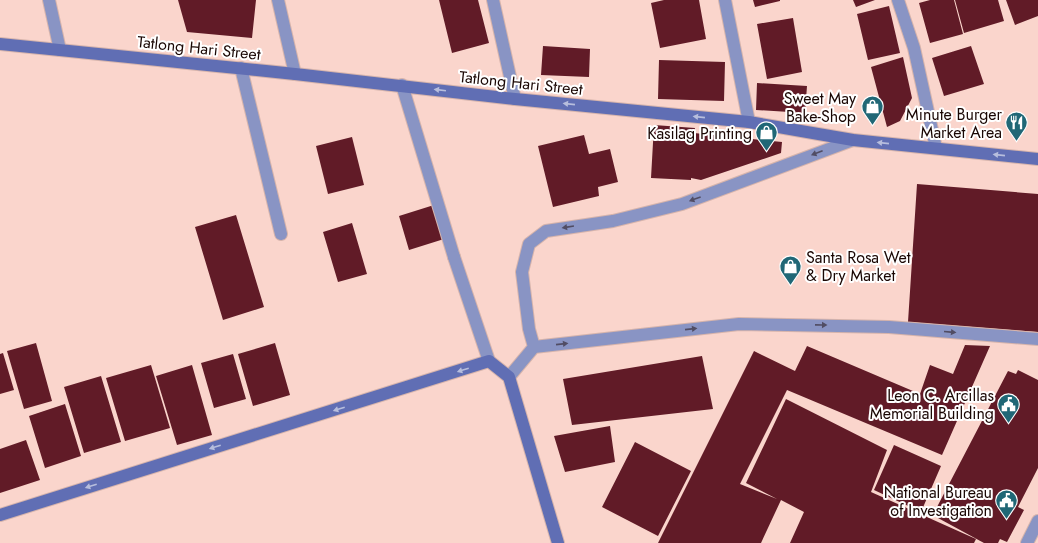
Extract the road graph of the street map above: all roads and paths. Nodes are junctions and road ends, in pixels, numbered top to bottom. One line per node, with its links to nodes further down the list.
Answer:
1 (49, 0): 7 (street)
2 (278, 0): 9 (street)
3 (493, 0): 11 (street)
4 (725, 0): 12 (street)
5 (898, 0): 14 (street)
6 (0, 44): 7 (street, Tatlong Hari Street)
7 (60, 50): 8 (street, Tatlong Hari Street)
8 (241, 68): 9 (street, Tatlong Hari Street); 16 (street)
9 (295, 74): 10 (street, Tatlong Hari Street)
10 (402, 85): 11 (street, Tatlong Hari Street, one-way to 10); 19 (street)
11 (515, 99): 12 (street, Tatlong Hari Street, one-way to 11)
12 (749, 122): 13 (street, Tatlong Hari Street)
13 (853, 140): 14 (street, Tatlong Hari Street, one-way to 13); 18 (street, one-way to 18)
14 (936, 148): 15 (street, Tatlong Hari Street, one-way to 14)
15 (1038, 159)
16 (281, 234)
17 (1038, 339): 18 (street, one-way to 17)
18 (534, 347): 20 (street)
19 (489, 362): 20 (street); 21 (street, one-way to 21)
20 (510, 377): 23 (street)
21 (0, 515)
22 (1038, 521): 24 (street)
23 (558, 543)
24 (1027, 543)

